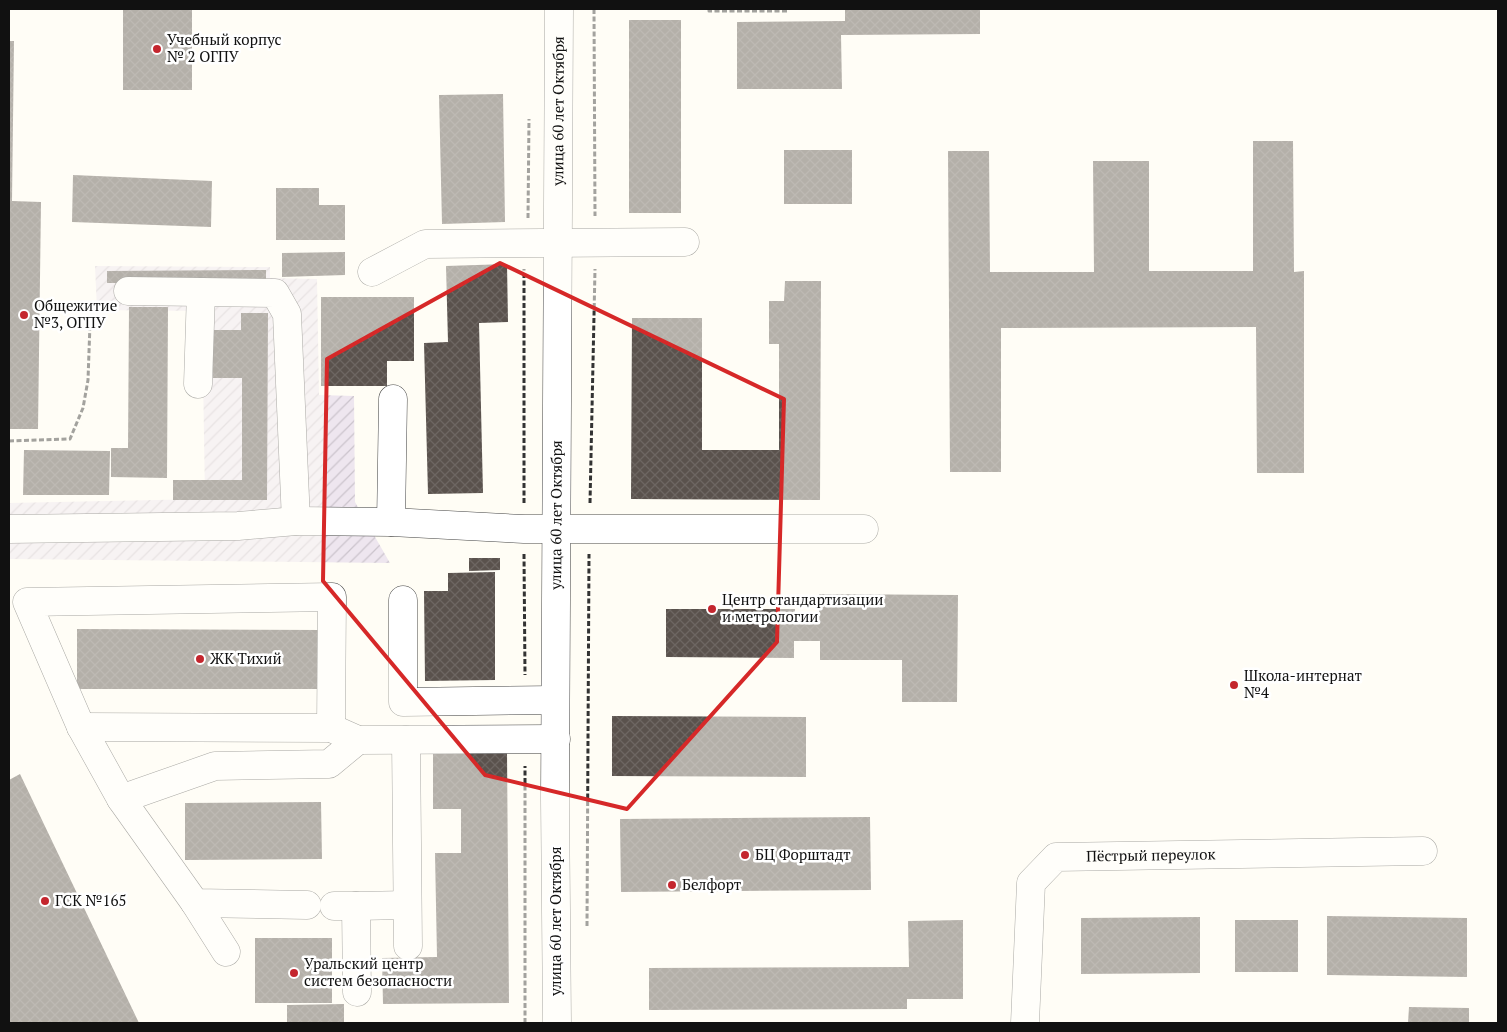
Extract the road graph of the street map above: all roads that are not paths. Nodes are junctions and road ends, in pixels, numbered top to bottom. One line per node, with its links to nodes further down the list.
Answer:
1 (559, 9): 3 (street, улица 60 лет Октября)
2 (684, 242): 3 (street)
3 (558, 243): 4 (street); 11 (street, улица 60 лет Октября)
4 (372, 272)
5 (128, 291): 6 (street)
6 (201, 292): 7 (street); 9 (street)
7 (198, 384)
8 (393, 400): 10 (street)
9 (296, 521): 10 (street); 12 (street)
10 (391, 522): 11 (street)
11 (556, 528): 13 (street); 15 (street, улица 60 лет Октября)
12 (9, 529)
13 (864, 529)
14 (403, 600): 15 (street)
15 (556, 700): 18 (street, улица 60 лет Октября)
16 (82, 727): 17 (street); 17 (street); 21 (street)
17 (331, 728): 19 (street)
18 (556, 739): 20 (street); 29 (street, улица 60 лет Октября)
19 (358, 740): 20 (street); 21 (street)
20 (406, 740): 25 (street)
21 (121, 799): 23 (street)
22 (1423, 851): 30 (street, Пёстрый переулок)
23 (195, 903): 24 (street); 27 (street)
24 (307, 905)
25 (407, 906): 26 (street); 28 (street)
26 (408, 946)
27 (226, 952)
28 (358, 992)
29 (557, 1023)
30 (1025, 1023)

